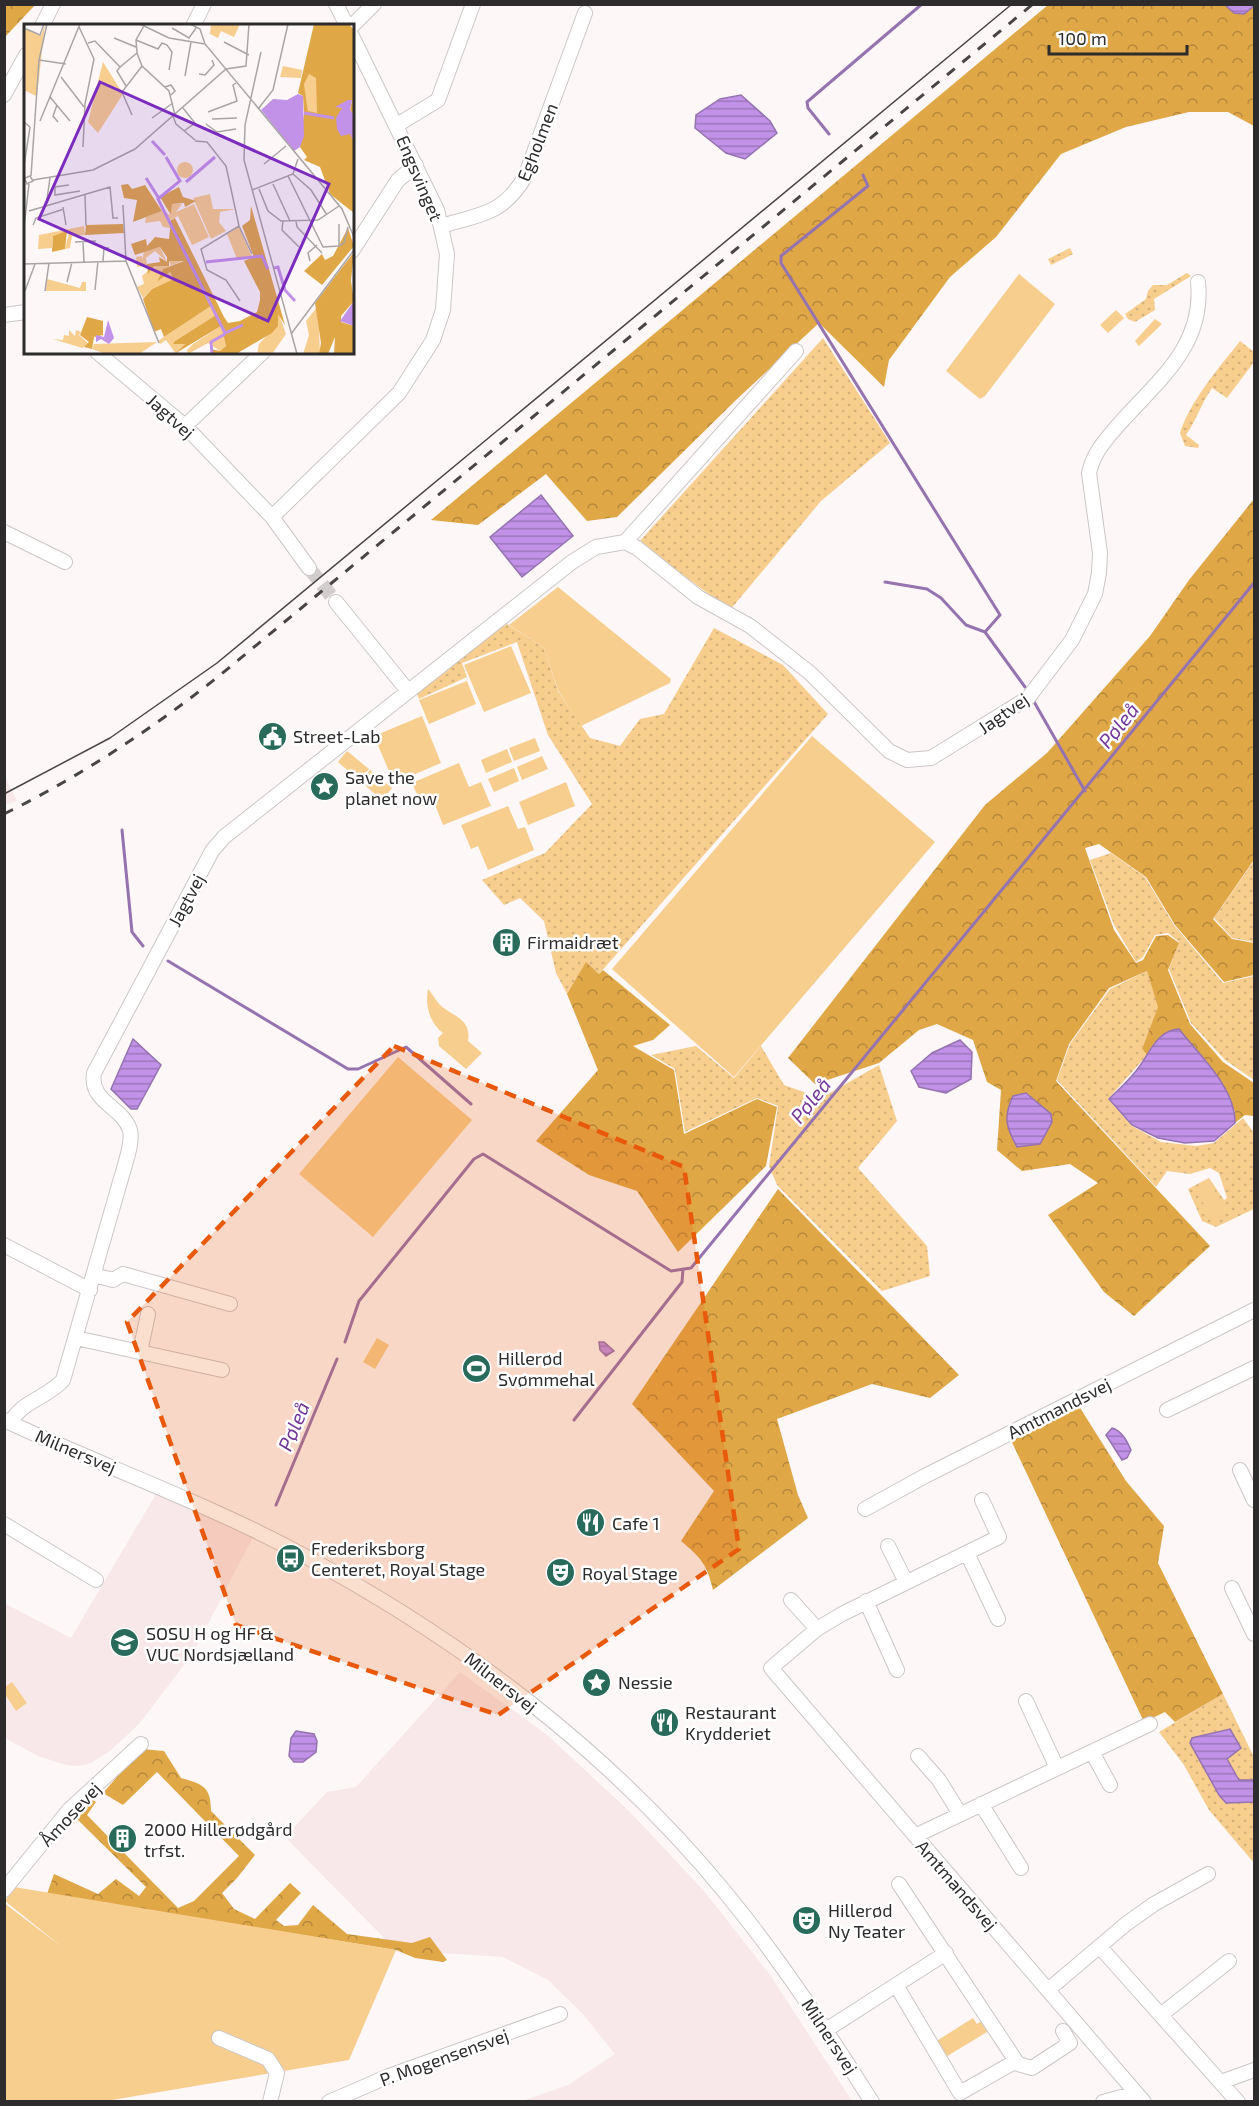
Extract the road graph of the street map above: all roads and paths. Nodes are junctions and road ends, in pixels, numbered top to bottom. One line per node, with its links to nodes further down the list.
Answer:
1 (53, 4): 7 (street)
2 (204, 4): 8 (street)
3 (336, 4): 9 (street)
4 (374, 4): 10 (street)
5 (473, 4): 14 (street)
6 (585, 13): 16 (street, Egholmen)
7 (43, 24)
8 (194, 24)
9 (346, 24)
10 (354, 24)
11 (354, 40): 14 (street, Engsvinget)
12 (24, 59): 13 (street)
13 (4, 94)
14 (397, 125): 15 (street, Engsvinget)
15 (417, 165): 16 (street, Engsvinget); 17 (street)
16 (441, 226): 25 (street, Engsvinget)
17 (354, 248)
18 (1197, 282): 27 (street, Jagtvej)
19 (24, 312): 20 (street)
20 (4, 315)
21 (796, 351): 27 (street)
22 (99, 354): 24 (street, Jagtvej)
23 (261, 354): 24 (street)
24 (185, 426): 25 (street, Jagtvej)
25 (272, 517): 29 (street, Jagtvej)
26 (4, 532): 28 (street)
27 (625, 542): 31 (street, Jagtvej)
28 (65, 562)
29 (309, 568)
30 (336, 602): 31 (street)
31 (408, 691): 33 (street, Jagtvej)
32 (4, 1245): 34 (street)
33 (94, 1275): 34 (street); 35 (street)
34 (90, 1290): 38 (street)
35 (230, 1304)
36 (1254, 1310): 47 (street, Amtmandsvej)
37 (148, 1314): 39 (street)
38 (76, 1338): 39 (street); 43 (street)
39 (140, 1352): 41 (street)
40 (1254, 1368): 42 (street)
41 (222, 1370)
42 (1167, 1410)
43 (8, 1421): 81 (street, Milnersvej)
44 (1240, 1470): 46 (street)
45 (982, 1500): 50 (street)
46 (1254, 1500)
47 (865, 1509)
48 (4, 1524): 51 (street)
49 (888, 1546): 52 (street)
50 (967, 1553): 52 (street); 56 (street)
51 (96, 1580)
52 (906, 1582): 55 (street)
53 (1232, 1588): 58 (street)
54 (791, 1600): 57 (street)
55 (866, 1601): 57 (street); 59 (street)
56 (998, 1619)
57 (817, 1629): 69 (street, Amtmandsvej)
58 (1254, 1634)
59 (897, 1670)
60 (1026, 1701): 65 (street)
61 (1150, 1724): 63 (street)
62 (141, 1744): 73 (street, Åmosevej)
63 (1092, 1752): 65 (street); 66 (street)
64 (918, 1756): 68 (street)
65 (1057, 1768): 67 (street)
66 (1110, 1785)
67 (981, 1804): 68 (street); 70 (street)
68 (960, 1814): 69 (street)
69 (915, 1836): 78 (street, Amtmandsvej)
70 (1021, 1868)
71 (1208, 1874): 74 (street)
72 (899, 1884): 75 (street)
73 (4, 1890)
74 (1100, 1947): 78 (street); 80 (street)
75 (946, 1953): 77 (street); 84 (street)
76 (1229, 1961): 80 (street)
77 (896, 1985): 81 (street); 84 (street)
78 (1048, 1990): 87 (street, Amtmandsvej)
79 (560, 2014): 89 (street, P. Mogensensvej)
80 (1162, 2014): 86 (street)
81 (826, 2030): 90 (street, Milnersvej)
82 (1063, 2031): 84 (street)
83 (219, 2038): 88 (street)
84 (1016, 2061)
85 (1254, 2070): 86 (street)
86 (1221, 2082): 92 (street)
87 (1140, 2097): 91 (street)
88 (270, 2102)
89 (329, 2102)
90 (872, 2102)
91 (1103, 2102)
92 (1238, 2102)

